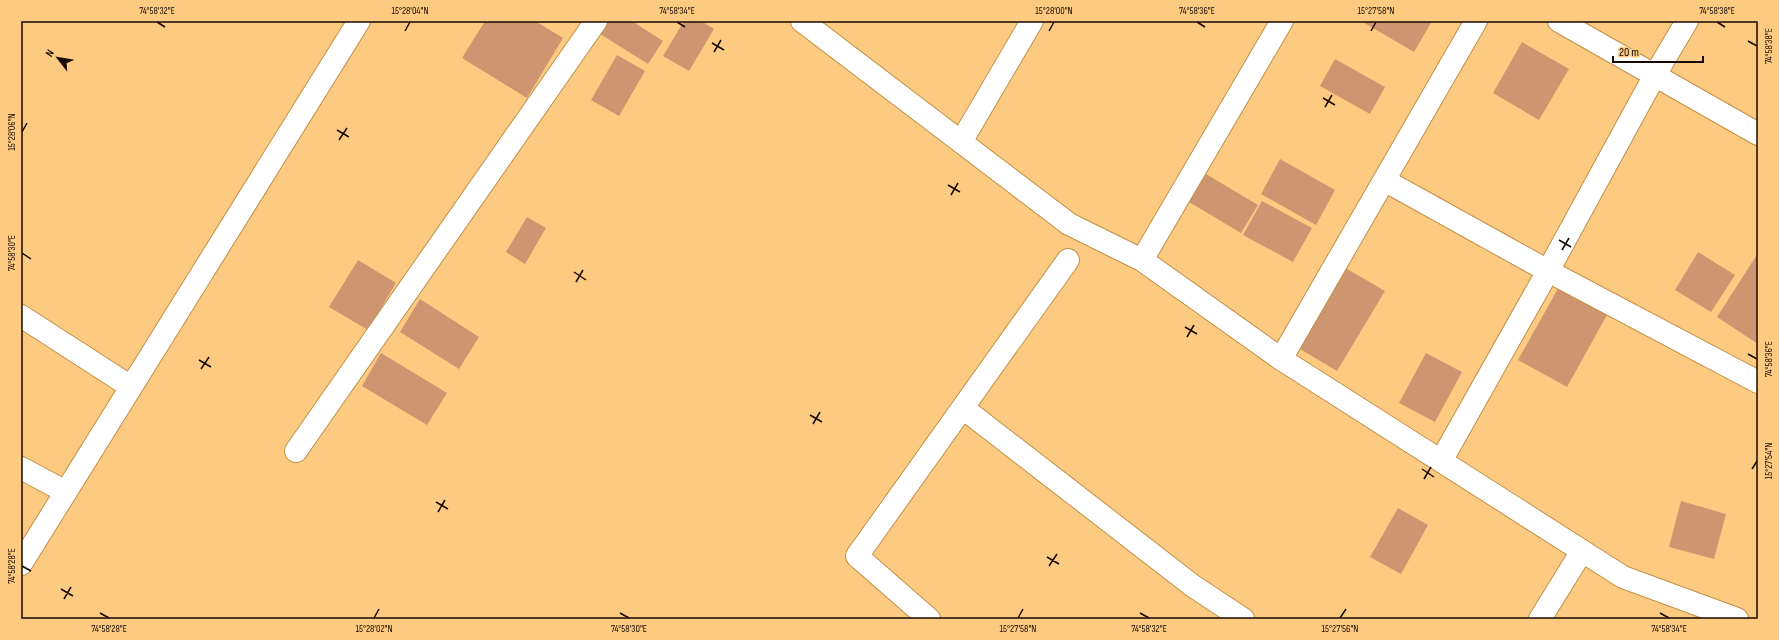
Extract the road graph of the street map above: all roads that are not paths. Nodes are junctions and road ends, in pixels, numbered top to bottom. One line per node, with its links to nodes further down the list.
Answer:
1 (359, 21): 19 (street)
2 (596, 21): 21 (street)
3 (802, 21): 11 (street)
4 (1032, 21): 11 (street)
5 (1282, 21): 14 (street)
6 (1476, 21): 12 (street)
7 (1559, 21): 9 (street)
8 (1687, 21): 9 (street)
9 (1655, 75): 10 (street); 15 (street)
10 (1758, 134)
11 (961, 142): 14 (street)
12 (1384, 180): 15 (street); 17 (street)
13 (1068, 260): 20 (street)
14 (1142, 260): 17 (street)
15 (1548, 271): 18 (street); 22 (street)
16 (21, 316): 19 (street)
17 (1281, 359): 22 (street)
18 (1758, 382)
19 (131, 387): 24 (street)
20 (963, 408): 27 (street); 28 (street)
21 (296, 451)
22 (1441, 461): 25 (street)
23 (21, 468): 24 (street)
24 (66, 492): 26 (street)
25 (1582, 551): 29 (street); 30 (street)
26 (21, 564)
27 (930, 619)
28 (1243, 619)
29 (1540, 619)
30 (1737, 619)

